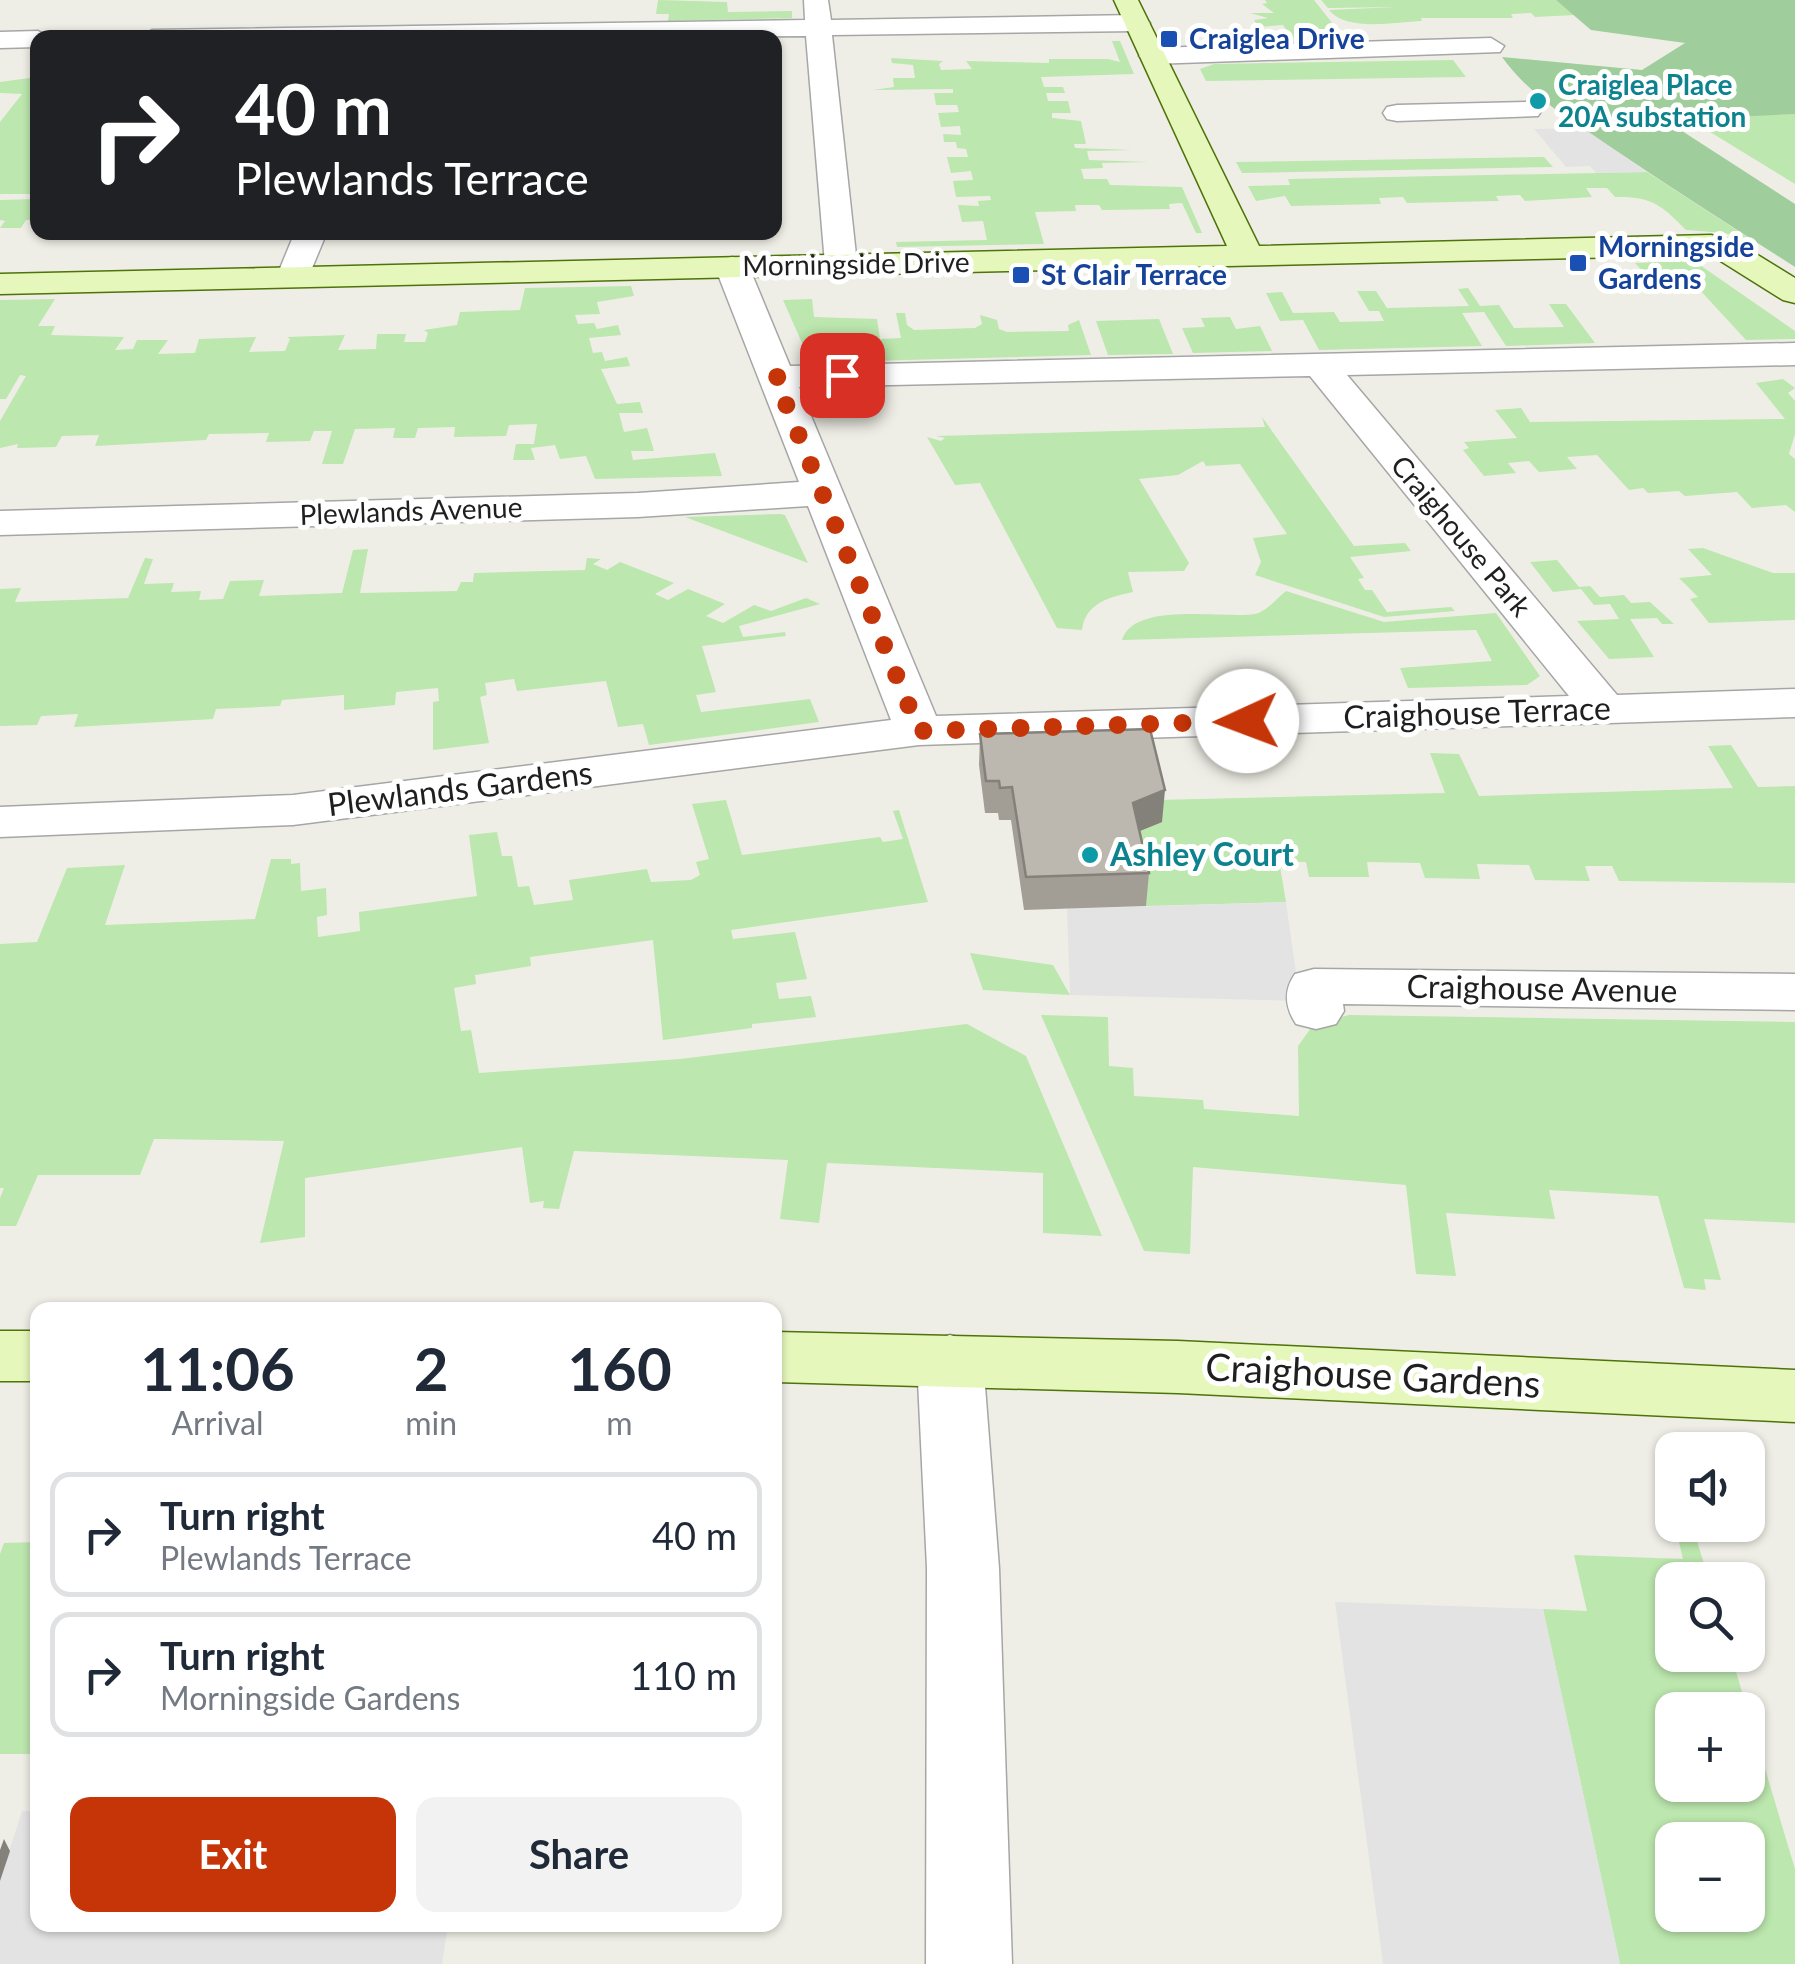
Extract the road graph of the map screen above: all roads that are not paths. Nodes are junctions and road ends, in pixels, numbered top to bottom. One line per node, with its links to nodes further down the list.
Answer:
1 (1132, 12): 2 (street); 7 (street)
2 (818, 14): 3 (street); 11 (street)
3 (390, 28): 4 (street)
4 (342, 30)
5 (0, 40): 6 (street)
6 (30, 40)
7 (1152, 56): 8 (street); 10 (street)
8 (1396, 113)
9 (308, 240): 13 (street)
10 (1247, 255): 11 (street, Morningside Drive); 15 (street, Morningside Drive)
11 (841, 264): 12 (street, Morningside Drive)
12 (732, 267): 13 (street, Morningside Drive); 18 (street)
13 (294, 278): 14 (street, Morningside Drive)
14 (0, 284)
15 (1795, 293)
16 (1795, 354): 17 (street)
17 (1319, 364): 18 (street); 22 (street, Craighouse Park)
18 (775, 377): 19 (street)
19 (822, 493): 20 (street, Plewlands Avenue); 23 (street)
20 (0, 523)
21 (1795, 703): 22 (street, Craighouse Terrace)
22 (1604, 709): 23 (street, Craighouse Terrace)
23 (919, 731): 24 (street, Plewlands Gardens)
24 (0, 822)
25 (1795, 992): 26 (street, Craighouse Avenue)
26 (1316, 1012)
27 (0, 1356): 28 (street)
28 (30, 1356)
29 (782, 1357): 30 (street, Craighouse Gardens)
30 (950, 1360): 31 (street, Craighouse Gardens); 32 (street)
31 (1795, 1396)
32 (970, 1964)

